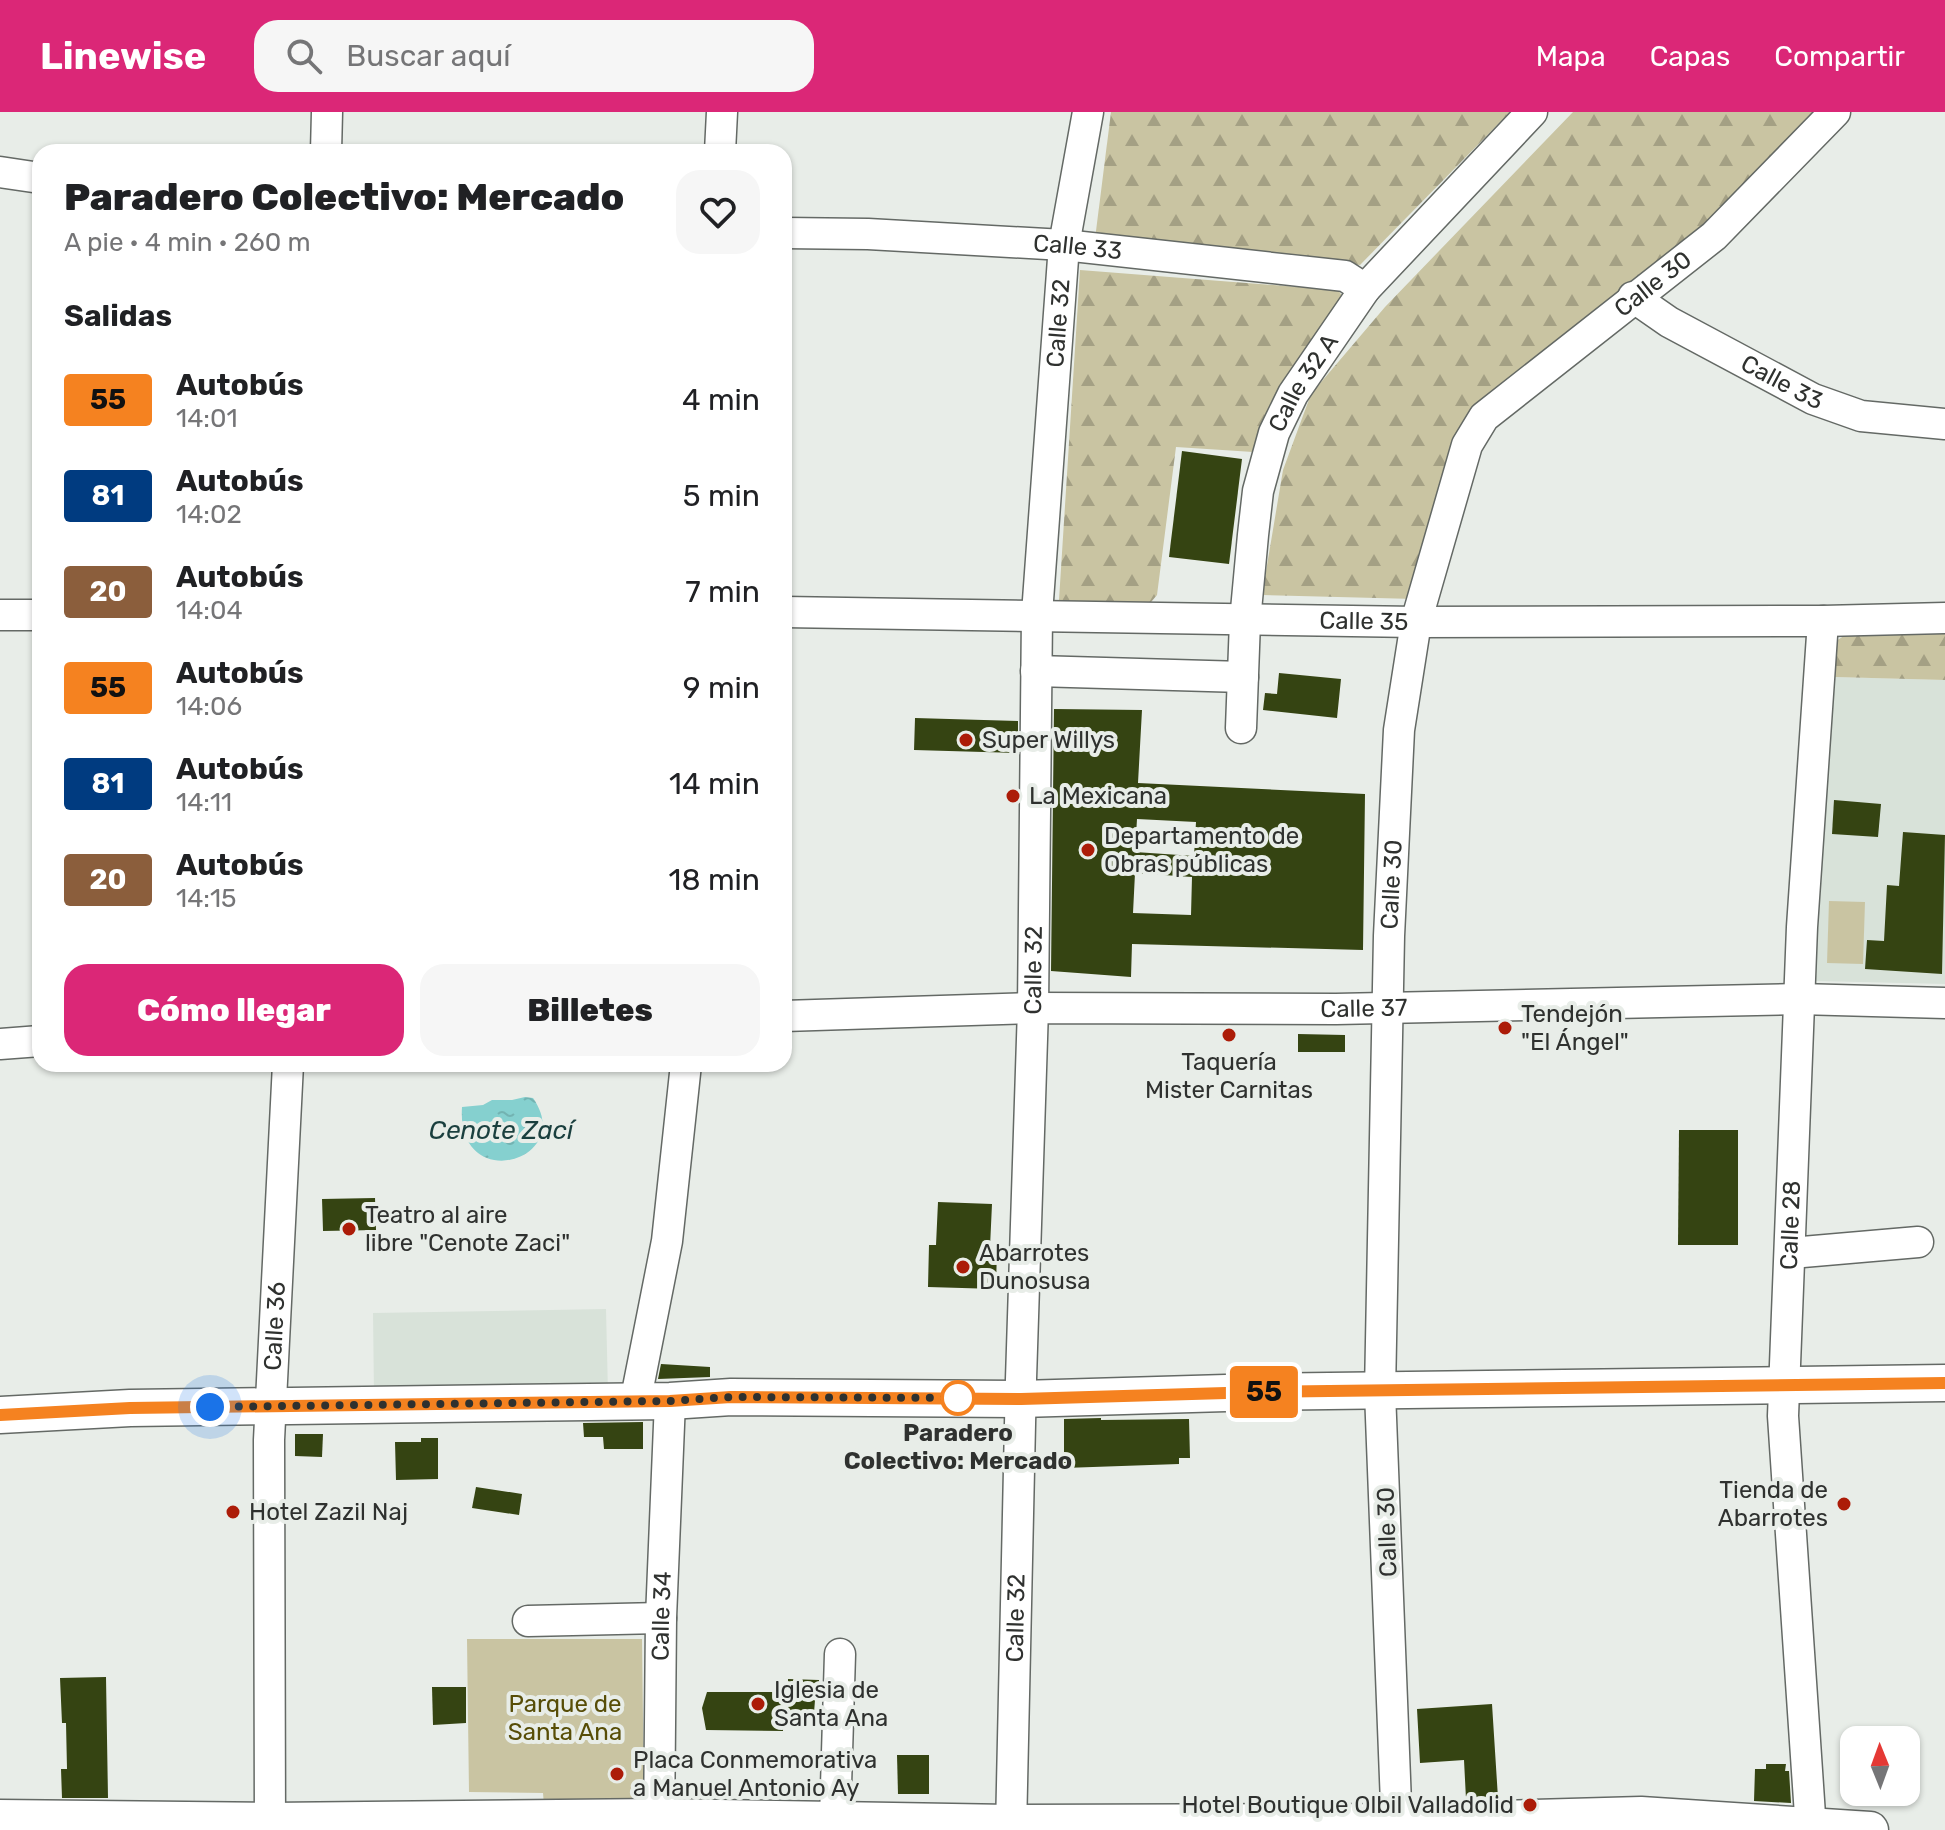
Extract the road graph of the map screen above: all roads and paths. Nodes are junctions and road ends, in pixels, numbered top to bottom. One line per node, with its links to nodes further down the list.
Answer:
1 (327, 112): 6 (street)
2 (722, 112): 7 (street)
3 (1088, 112): 11 (street, Calle 32)
4 (1532, 112): 12 (street, Calle 32 A)
5 (1835, 112): 13 (street, Calle 30)
6 (326, 144)
7 (720, 144)
8 (0, 172): 9 (street)
9 (32, 177)
10 (792, 233): 11 (street, Calle 33)
11 (1064, 245): 12 (street, Calle 33); 16 (street, Calle 32)
12 (1365, 289): 20 (street, Calle 32 A)
13 (1633, 297): 14 (street, Calle 33); 22 (street, Calle 30)
14 (1945, 424)
15 (792, 612): 16 (street, Calle 35)
16 (1037, 614): 20 (street, Calle 35); 23 (street, Calle 32)
17 (0, 615): 18 (street)
18 (32, 615)
19 (1945, 618): 21 (street, Calle 35)
20 (1245, 621): 22 (street, Calle 35); 24 (street, Calle 32 A)
21 (1823, 621): 22 (street, Calle 35); 26 (street, Calle 28)
22 (1416, 622): 29 (street, Calle 30)
23 (1036, 671): 24 (street); 28 (street, Calle 32)
24 (1243, 677): 25 (street, Calle 32 A)
25 (1241, 728)
26 (1799, 999): 27 (street, Calle 37); 29 (street, Calle 37); 36 (street, Calle 28)
27 (1945, 1003)
28 (1033, 1008): 29 (street, Calle 37); 30 (street, Calle 37); 40 (street, Calle 32)
29 (1389, 1008): 39 (street, Calle 30)
30 (792, 1016)
31 (32, 1042): 32 (street)
32 (0, 1044)
33 (288, 1072): 42 (street, Calle 36)
34 (685, 1072): 41 (street, Calle 34)
35 (1918, 1242): 36 (street)
36 (1791, 1253): 38 (street, Calle 28)
37 (1945, 1383): 38 (main road)
38 (1784, 1385): 39 (main road); 53 (street, Calle 28)
39 (1380, 1392): 40 (main road); 52 (street, Calle 30)
40 (1021, 1399): 41 (main road); 51 (street, Calle 32)
41 (654, 1401): 42 (main road); 44 (street, Calle 34)
42 (270, 1406): 43 (main road); 50 (street, Calle 36)
43 (0, 1415)
44 (661, 1618): 45 (street); 49 (street, Calle 34)
45 (528, 1621)
46 (840, 1654): 48 (street)
47 (0, 1818): 50 (main road)
48 (835, 1819): 49 (main road); 51 (main road)
49 (659, 1824): 50 (main road)
50 (270, 1826)
51 (1010, 1826): 52 (main road)
52 (1396, 1826): 53 (main road)
53 (1811, 1828): 54 (main road)
54 (1870, 1830)

